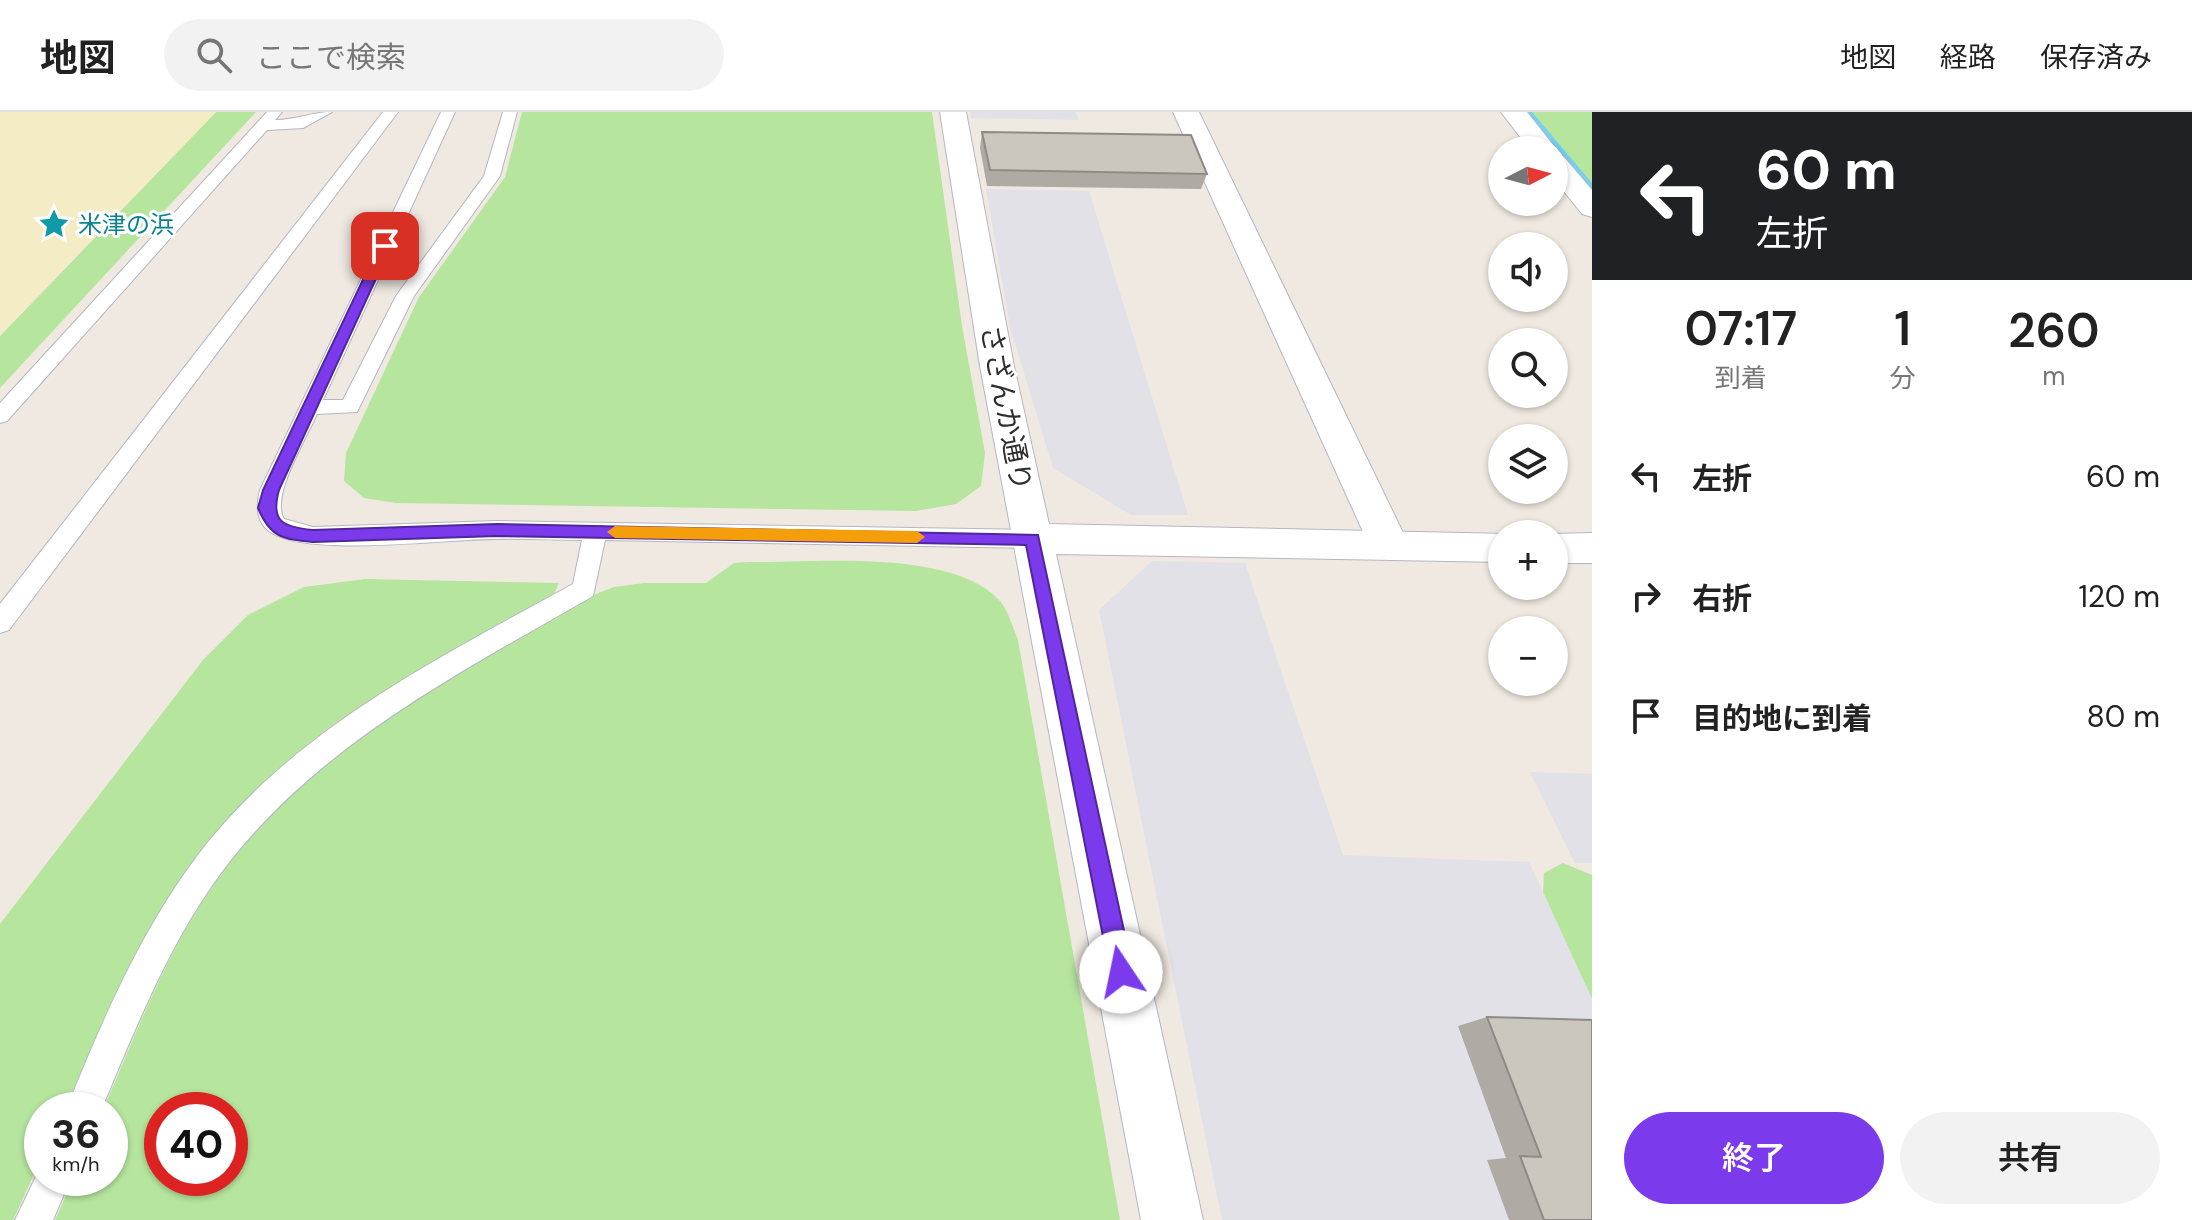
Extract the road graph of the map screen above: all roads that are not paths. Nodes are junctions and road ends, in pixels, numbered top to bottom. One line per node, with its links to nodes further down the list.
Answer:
1 (325, 112): 8 (lane)
2 (391, 112): 20 (lane)
3 (448, 112): 12 (lane)
4 (510, 112): 12 (lane)
5 (953, 112): 15 (street, さざんか通り)
6 (1186, 112): 16 (street)
7 (1514, 112): 9 (street)
8 (268, 119): 13 (lane)
9 (1533, 136)
10 (1568, 179): 11 (street)
11 (1592, 208)
12 (310, 407): 14 (lane)
13 (0, 416)
14 (595, 532): 15 (lane); 21 (lane)
15 (1033, 539): 16 (street); 24 (street, さざんか通り)
16 (1389, 545): 17 (street)
17 (1488, 547)
18 (1568, 548): 19 (street)
19 (1592, 548)
20 (0, 623)
21 (91, 1092)
22 (45, 1196): 23 (lane)
23 (34, 1220)
24 (1172, 1220)

